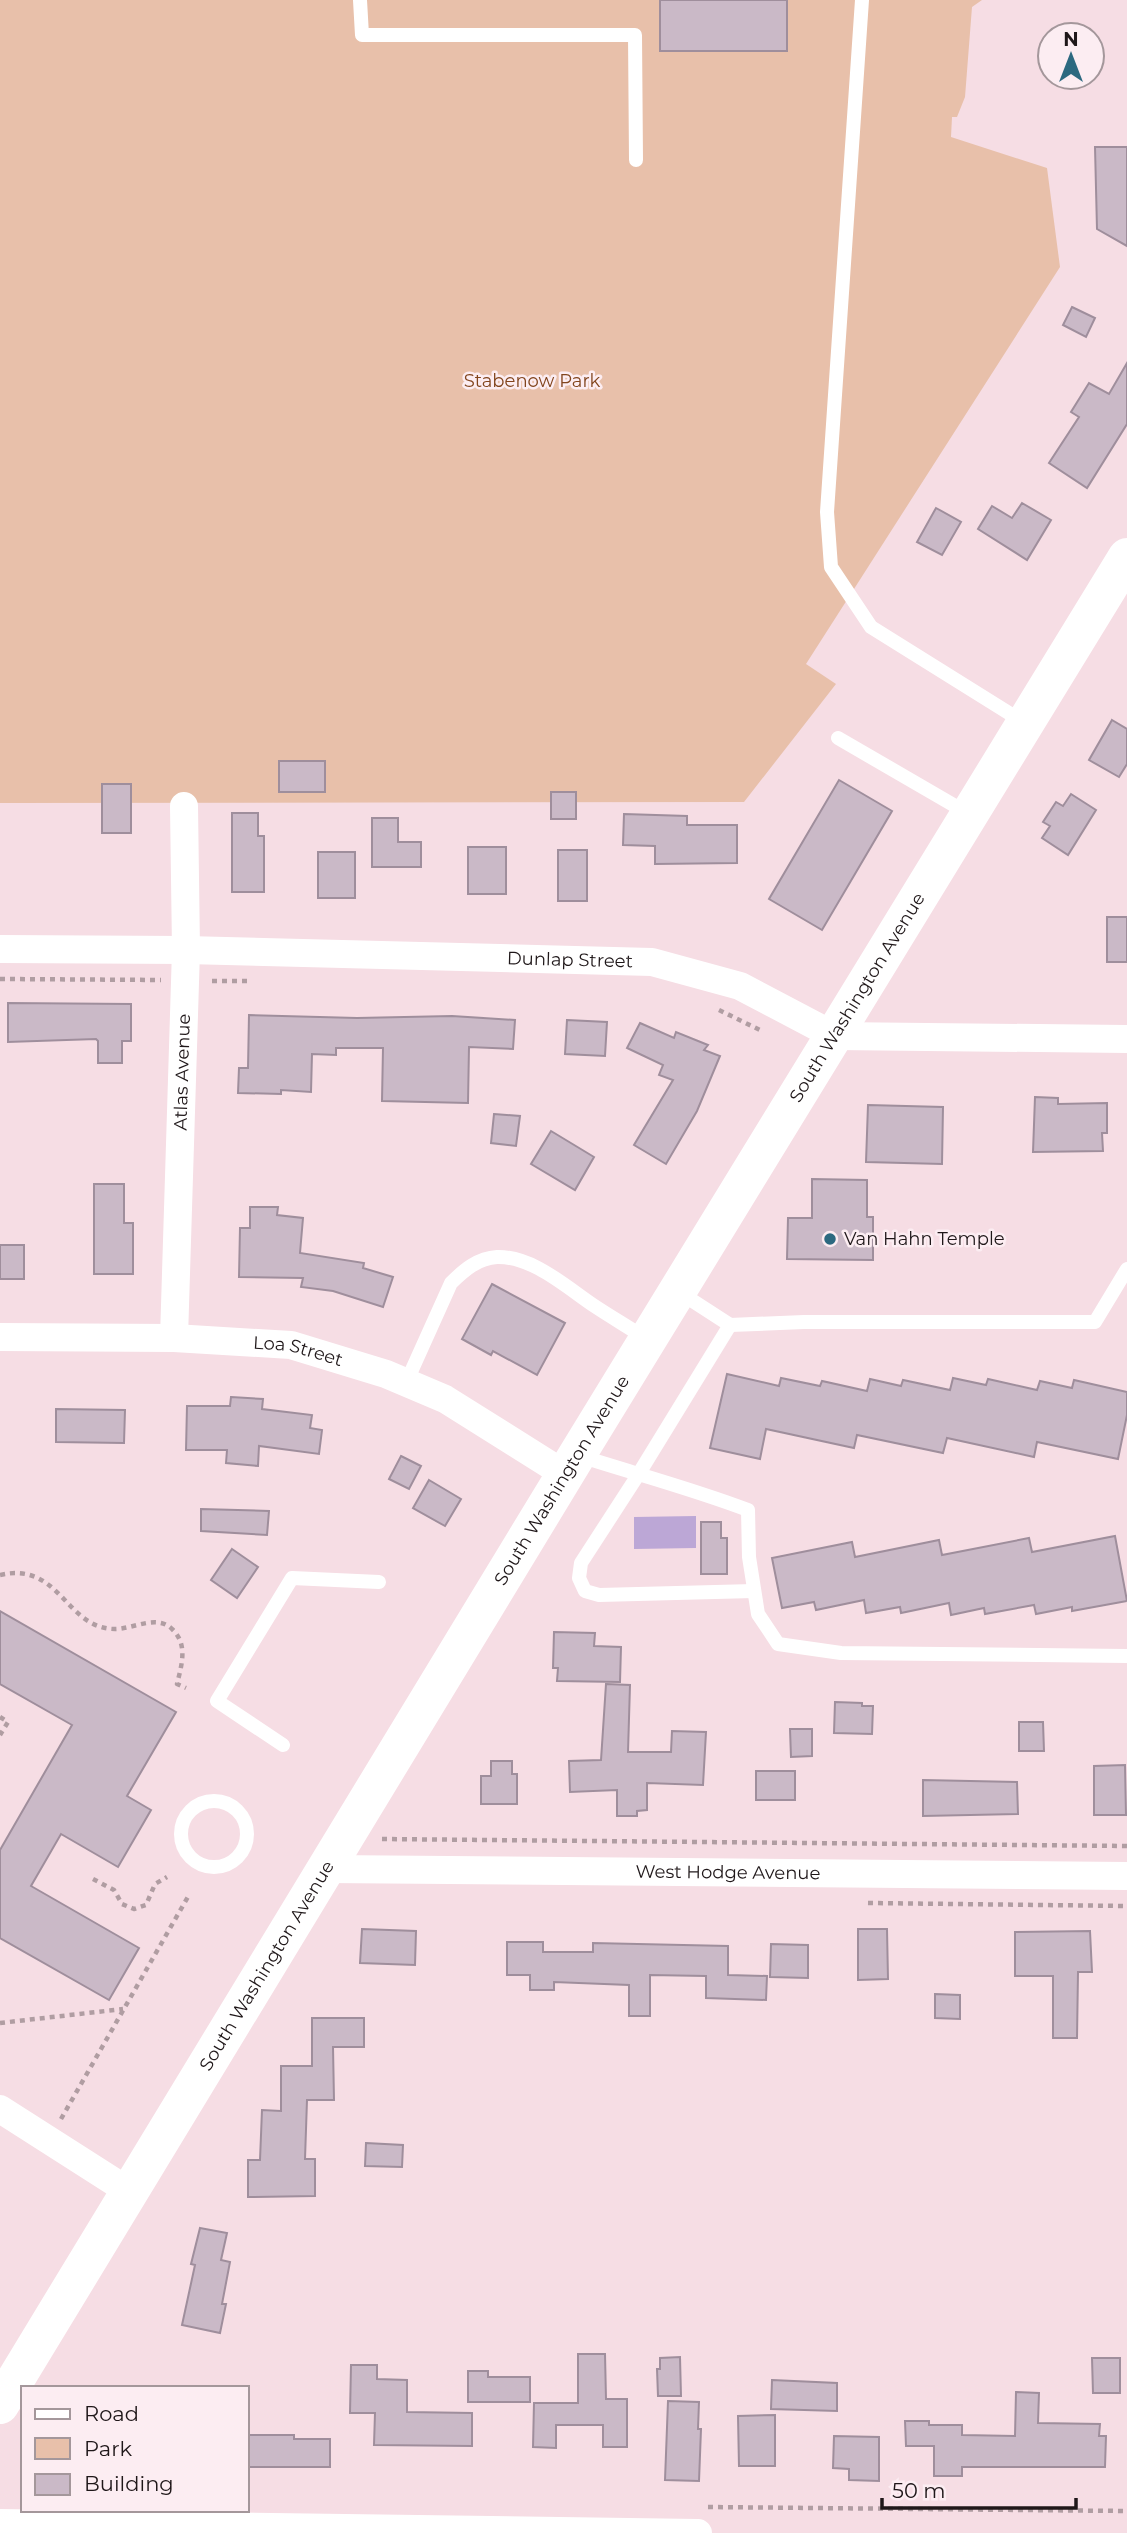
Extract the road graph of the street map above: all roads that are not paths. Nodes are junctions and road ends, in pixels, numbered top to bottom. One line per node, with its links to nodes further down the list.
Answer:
1 (360, 0): 3 (lane)
2 (862, 0): 5 (lane)
3 (636, 160)
4 (1121, 580): 5 (street, South Washington Avenue)
5 (1026, 723): 8 (street, South Washington Avenue)
6 (838, 738): 8 (lane)
7 (184, 806): 10 (street, Atlas Avenue)
8 (970, 814): 11 (street, South Washington Avenue)
9 (0, 949): 10 (street, Dunlap Street)
10 (186, 950): 11 (street, Dunlap Street); 17 (street, Atlas Avenue)
11 (835, 1036): 12 (street, Dunlap Street); 14 (street, South Washington Avenue)
12 (1127, 1039)
13 (1127, 1269): 15 (lane)
14 (678, 1292): 15 (lane); 18 (street, South Washington Avenue)
15 (730, 1325): 21 (lane)
16 (0, 1337): 17 (street, Loa Street)
17 (174, 1338): 19 (street, Loa Street)
18 (649, 1340): 19 (lane); 20 (street, South Washington Avenue)
19 (406, 1383): 20 (street, Loa Street)
20 (572, 1465): 21 (lane); 27 (street, South Washington Avenue)
21 (638, 1475): 23 (lane); 23 (lane)
22 (380, 1582): 25 (lane)
23 (754, 1591): 24 (lane)
24 (1127, 1656)
25 (283, 1745)
26 (223, 1865): 26 (lane)
27 (327, 1869): 28 (street, West Hodge Avenue); 30 (street, South Washington Avenue)
28 (1127, 1876)
29 (0, 2109): 30 (street)
30 (130, 2192): 31 (street, South Washington Avenue)
31 (2, 2398)
32 (0, 2523): 33 (street)
33 (698, 2533)

